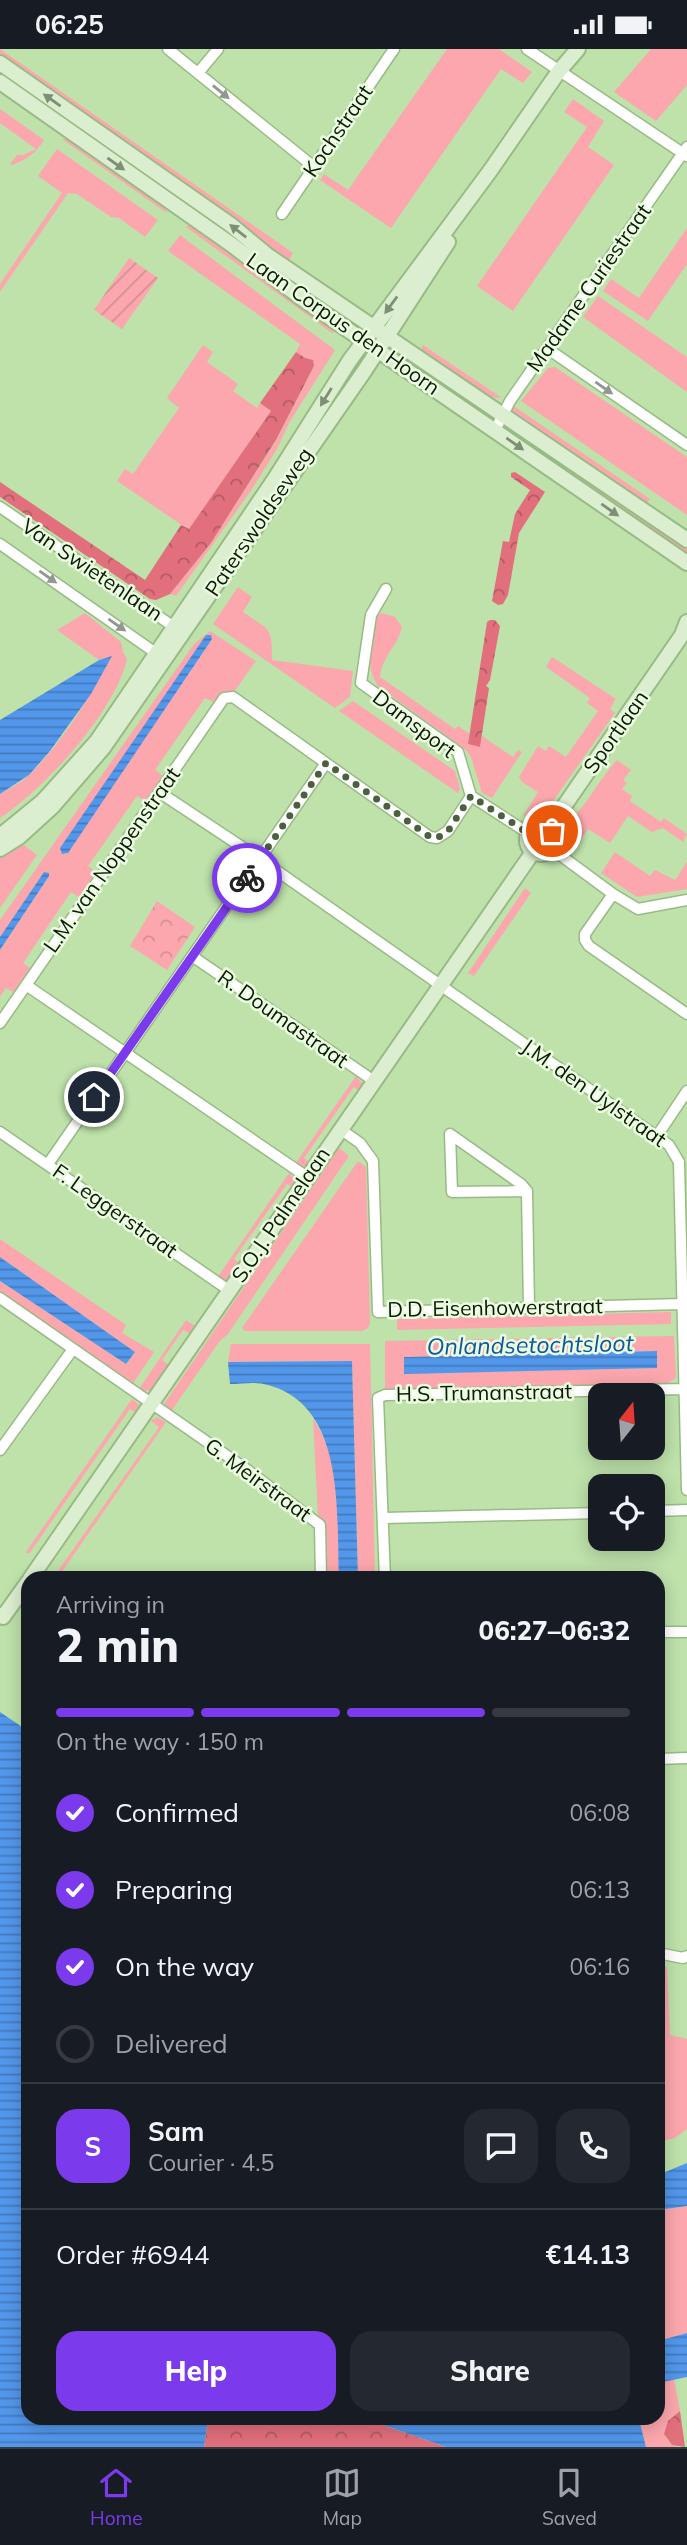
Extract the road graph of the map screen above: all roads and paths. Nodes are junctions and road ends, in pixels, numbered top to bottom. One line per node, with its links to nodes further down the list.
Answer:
1 (168, 49): 8 (street)
2 (218, 49): 8 (street)
3 (394, 49): 11 (street, Kochstraat)
4 (527, 49): 7 (street)
5 (578, 49): 7 (main road, Paterswoldseweg)
6 (0, 63): 14 (main road, Laan Corpus den Hoorn, one-way to 6)
7 (559, 71): 10 (street); 12 (main road, Paterswoldseweg)
8 (198, 73): 11 (street, one-way to 11)
9 (0, 82): 16 (main road, Laan Corpus den Hoorn, one-way to 16)
10 (686, 152): 17 (street, Madame Curiestraat)
11 (314, 167): 13 (street, Kochstraat)
12 (490, 171): 14 (main road, Paterswoldseweg, one-way to 14); 15 (main road, Paterswoldseweg)
13 (282, 214)
14 (373, 328): 15 (main road, Laan Corpus den Hoorn); 16 (main road, Paterswoldseweg)
15 (387, 337): 18 (main road, Paterswoldseweg); 19 (main road, Laan Corpus den Hoorn)
16 (364, 340): 18 (main road, Laan Corpus den Hoorn); 27 (main road, Paterswoldseweg, one-way to 27)
17 (548, 349): 19 (street, Madame Curiestraat); 21 (street, one-way to 21)
18 (378, 350): 20 (main road, Laan Corpus den Hoorn); 27 (main road, Paterswoldseweg)
19 (505, 415): 20 (street, Madame Curiestraat); 23 (main road, Laan Corpus den Hoorn)
20 (495, 430): 25 (main road, Laan Corpus den Hoorn, one-way to 25)
21 (687, 445)
22 (0, 507): 27 (street, Van Swietenlaan)
23 (687, 540)
24 (0, 544): 29 (street, Van Swietenlaan, one-way to 29)
25 (687, 563)
26 (386, 589): 32 (street, Damsport)
27 (179, 630): 29 (main road, Paterswoldseweg)
28 (686, 630): 33 (main road, Sportlaan)
29 (161, 656): 35 (main road, Paterswoldseweg); 36 (main road, Paterswoldseweg)
30 (326, 763): 31 (street, L.M. van Noppenstraat); 32 (street); 39 (street)
31 (159, 792): 39 (street, J.M. den Uylstraat); 43 (street, L.M. van Noppenstraat)
32 (471, 796): 34 (street)
33 (549, 828): 34 (main road); 37 (main road)
34 (528, 833): 38 (main road)
35 (0, 836)
36 (0, 849)
37 (552, 849): 38 (main road); 40 (street)
38 (533, 852): 44 (main road, S.O.J. Palmelaan)
39 (260, 859): 42 (street); 44 (street, J.M. den Uylstraat)
40 (613, 894): 41 (street); 45 (street)
41 (687, 900)
42 (192, 956): 47 (street); 48 (street, R. Doumastraat)
43 (26, 985): 46 (street, L.M. van Noppenstraat); 47 (street)
44 (441, 985): 48 (main road, S.O.J. Palmelaan); 52 (street, J.M. den Uylstraat)
45 (687, 1014)
46 (0, 1023)
47 (125, 1053): 53 (street); 54 (street)
48 (374, 1081): 50 (main road, S.O.J. Palmelaan)
49 (687, 1091): 52 (street)
50 (340, 1129): 54 (main road, S.O.J. Palmelaan); 59 (street, D.D. Eisenhowerstraat)
51 (0, 1132): 53 (street, F. Leggerstraat)
52 (657, 1136): 58 (street, J.M. den Uylstraat)
53 (48, 1164): 56 (street, F. Leggerstraat)
54 (307, 1177): 56 (main road, S.O.J. Palmelaan)
55 (527, 1191): 55 (street); 59 (street)
56 (230, 1291): 62 (main road, S.O.J. Palmelaan)
57 (0, 1299): 60 (street)
58 (682, 1304): 59 (street, D.D. Eisenhowerstraat); 61 (street, J.M. den Uylstraat)
59 (529, 1308)
60 (73, 1349): 62 (street); 63 (street)
61 (684, 1389): 64 (street, J.M. den Uylstraat); 68 (street, H.S. Trumanstraat)
62 (152, 1404): 69 (main road, S.O.J. Palmelaan); 70 (street, G. Meirstraat)
63 (1, 1449)
64 (687, 1490)
65 (687, 1510): 66 (street)
66 (665, 1511)
67 (588, 1513): 68 (street)
68 (384, 1518): 71 (street)
69 (35, 1571)
70 (321, 1571)
71 (385, 1571)
72 (21, 1591): 73 (main road, S.O.J. Palmelaan)
73 (2, 1616)
74 (665, 1632): 75 (street)
75 (687, 1632)
76 (687, 1758): 77 (street)
77 (665, 1759)
78 (665, 1954): 79 (street)
79 (687, 1956)

